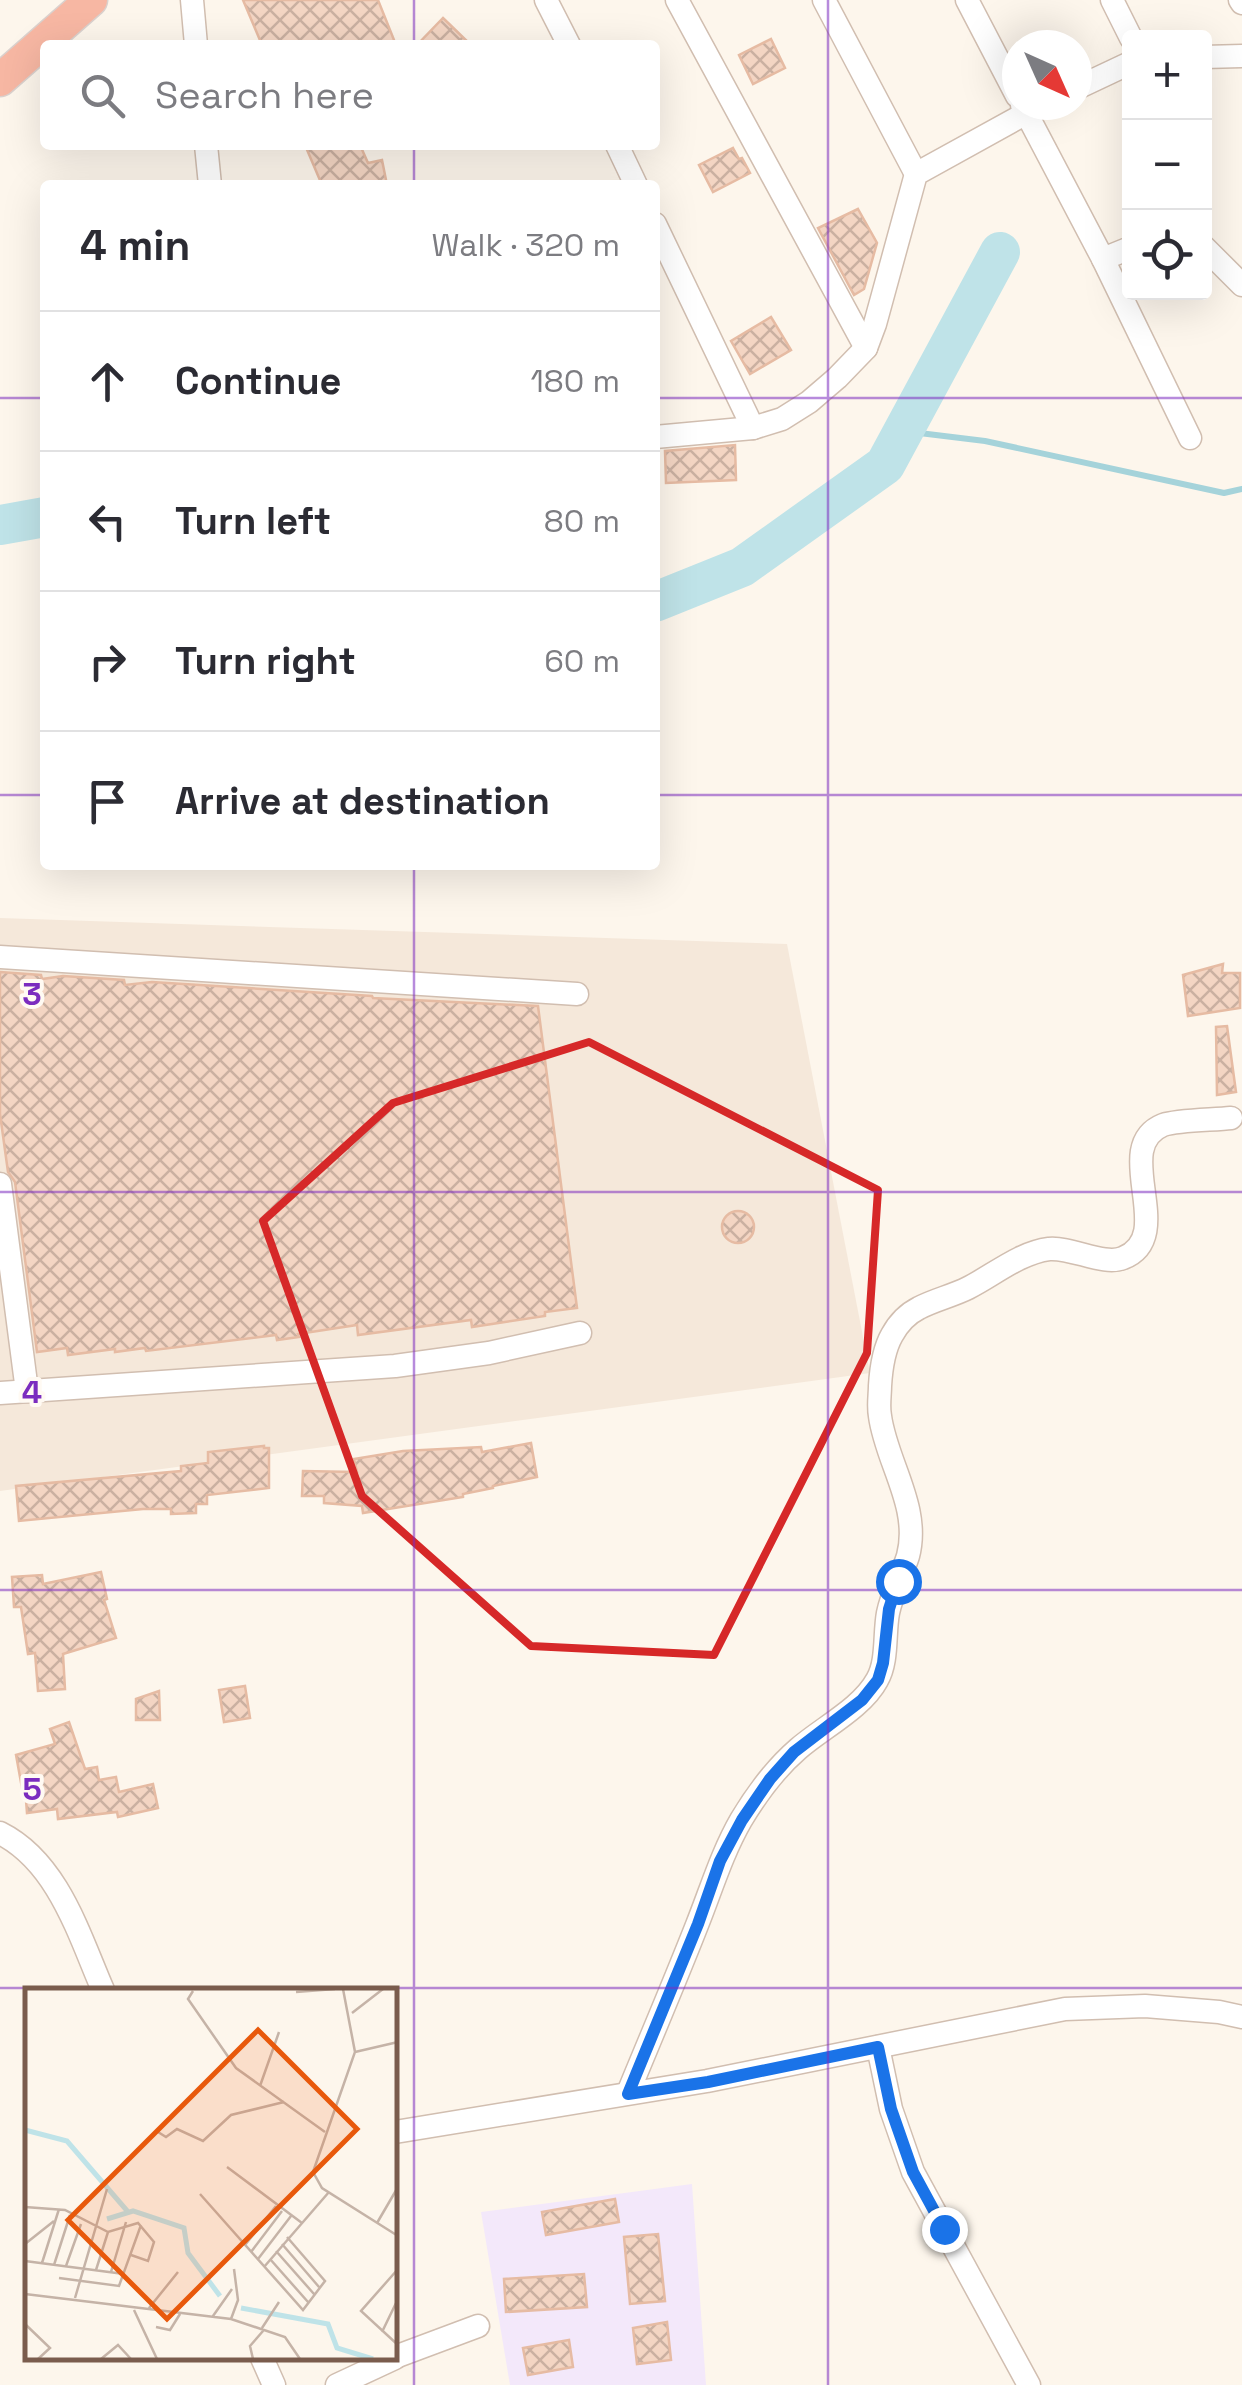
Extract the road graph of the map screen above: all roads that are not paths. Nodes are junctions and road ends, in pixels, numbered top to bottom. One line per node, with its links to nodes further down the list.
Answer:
1 (92, 0): 9 (highway)
2 (192, 0): 10 (street)
3 (676, 0): 31 (street)
4 (824, 0): 23 (street)
5 (968, 0): 15 (street)
6 (1112, 0): 8 (street)
7 (557, 4): 11 (street)
8 (1126, 30)
9 (46, 40)
10 (196, 40)
11 (568, 40)
12 (40, 45): 17 (highway)
13 (1242, 56): 14 (street)
14 (1212, 57)
15 (1002, 62)
16 (1122, 67): 18 (street)
17 (0, 80)
18 (1092, 81)
19 (1002, 120): 23 (street)
20 (1034, 120): 29 (street)
21 (206, 150): 24 (street)
22 (618, 150): 25 (street)
23 (916, 174): 31 (street)
24 (210, 180)
25 (626, 180)
26 (660, 234): 32 (street)
27 (1122, 251): 29 (street)
28 (1212, 255): 30 (street)
29 (1104, 258): 34 (street)
30 (1242, 285)
31 (866, 348): 32 (street)
32 (753, 428): 33 (street)
33 (660, 437)
34 (1190, 438)
35 (0, 957): 36 (street)
36 (578, 994)
37 (1231, 1118): 46 (street)
38 (0, 1184): 40 (street)
39 (580, 1333): 40 (street)
40 (27, 1392): 41 (street)
41 (0, 1393)
42 (0, 1832): 43 (street)
43 (102, 1988)
44 (1242, 2017): 45 (street)
45 (878, 2047): 46 (street); 54 (street)
46 (628, 2094): 47 (street)
47 (398, 2132)
48 (478, 2326): 49 (street)
49 (398, 2357)
50 (263, 2360): 52 (street)
51 (391, 2360): 53 (street)
52 (274, 2385)
53 (336, 2385)
54 (1029, 2385)

